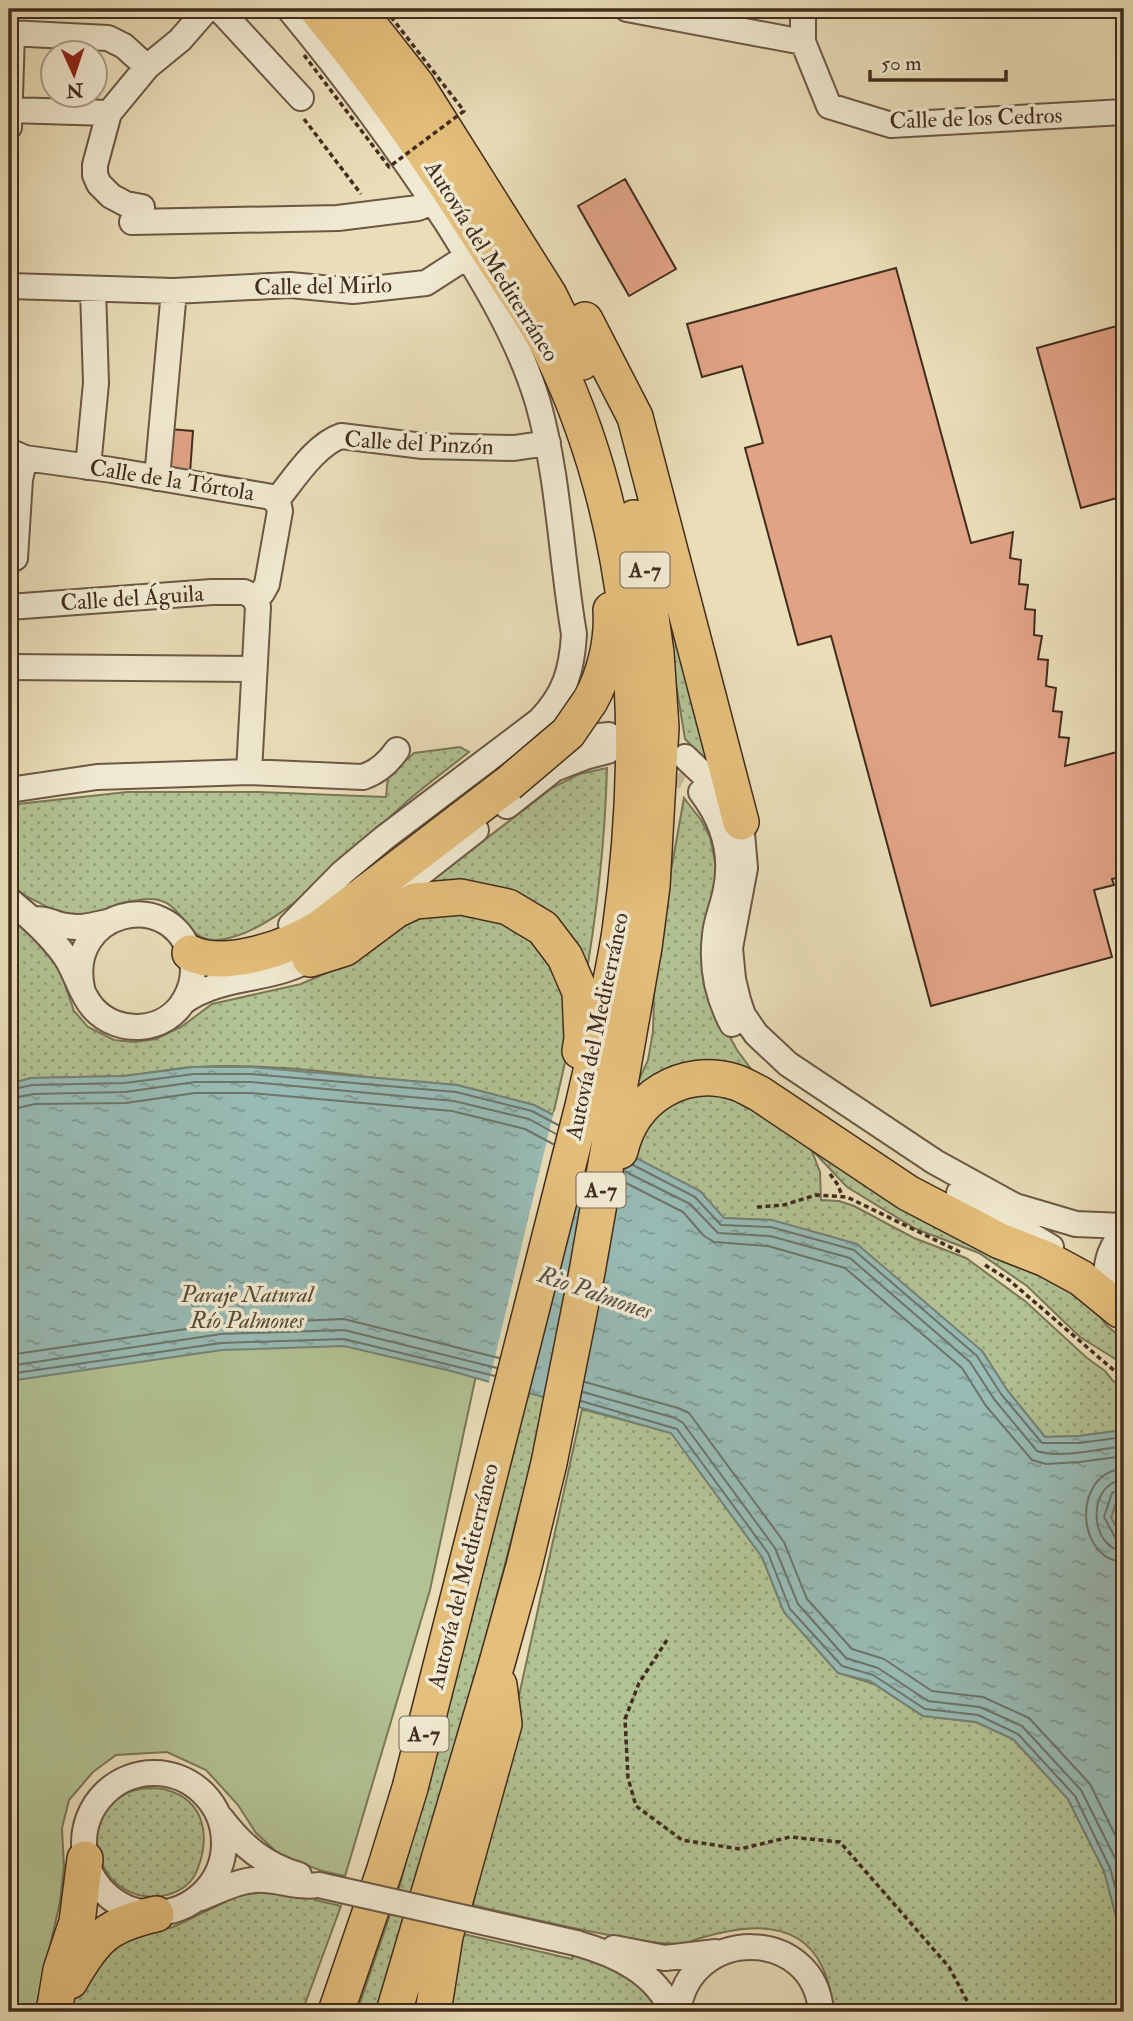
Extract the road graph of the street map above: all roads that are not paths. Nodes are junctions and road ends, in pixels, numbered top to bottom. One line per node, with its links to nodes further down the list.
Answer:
1 (207, 9): 10 (street)
2 (219, 9): 12 (street)
3 (289, 9): 17 (street)
4 (317, 9): 27 (highway, Autovía del Mediterráneo / A-7)
5 (357, 9): 11 (highway, Autovía del Mediterráneo / A-7)
6 (627, 9): 9 (street)
7 (803, 9): 9 (street)
8 (10, 33): 10 (street); 13 (street)
9 (803, 42): 14 (street, Calle de los Cedros)
10 (147, 67): 15 (street)
11 (416, 84): 36 (highway); 45 (highway, Autovía del Mediterráneo / A-7)
12 (301, 98)
13 (9, 110): 15 (street); 16 (street)
14 (1124, 112)
15 (109, 113): 17 (street)
16 (9, 127)
17 (432, 202): 18 (street)
18 (468, 256): 21 (street, Calle del Mirlo); 22 (street)
19 (9, 286): 20 (street, Calle del Mirlo)
20 (93, 290): 21 (street, Calle del Mirlo); 24 (street)
21 (174, 291): 25 (street)
22 (548, 443): 26 (street, Calle del Pinzón); 40 (street)
23 (17, 455): 24 (street, Calle de la Tórtola); 28 (street)
24 (88, 467): 25 (street, Calle de la Tórtola)
25 (157, 478): 26 (street, Calle de la Tórtola)
26 (276, 500): 29 (street, Calle de la Tórtola)
27 (607, 503): 41 (highway, bridge); 45 (highway, Autovía del Mediterráneo / A-7)
28 (15, 558)
29 (254, 597): 30 (street, Calle del Águila); 32 (street)
30 (9, 607)
31 (9, 667): 32 (street)
32 (254, 669): 34 (street)
33 (397, 750): 34 (street)
34 (249, 772): 35 (street)
35 (9, 790)
36 (741, 822): 46 (street); 48 (street)
37 (9, 900): 38 (street)
38 (34, 920): 39 (street); 43 (street)
39 (107, 922): 41 (street); 43 (street)
40 (291, 925): 41 (street); 42 (street)
41 (187, 948): 44 (street)
42 (310, 959): 44 (street); 45 (highway)
43 (82, 988): 44 (street)
44 (183, 1002)
45 (610, 1110): 48 (highway); 49 (highway, A-7); 53 (highway, Autovía del Mediterráneo / A-7)
46 (1124, 1226)
47 (1124, 1233): 48 (street)
48 (1117, 1304)
49 (496, 1663): 50 (highway, A-7); 65 (highway)
50 (458, 1792): 63 (highway, A-7); 64 (highway)
51 (218, 1814): 52 (street); 54 (street); 55 (street)
52 (85, 1859): 56 (street); 59 (highway)
53 (384, 1872): 61 (highway); 62 (highway, Autovía del Mediterráneo / A-7)
54 (319, 1885): 55 (street); 57 (street, bridge)
55 (195, 1900): 56 (street)
56 (156, 1913): 60 (highway)
57 (603, 1950): 58 (street); 66 (street)
58 (724, 1951): 67 (street); 68 (street)
59 (54, 2012)
60 (66, 2012)
61 (317, 2012)
62 (336, 2012)
63 (394, 2012)
64 (417, 2012)
65 (433, 2012)
66 (672, 2012)
67 (678, 2012)
68 (821, 2012)

